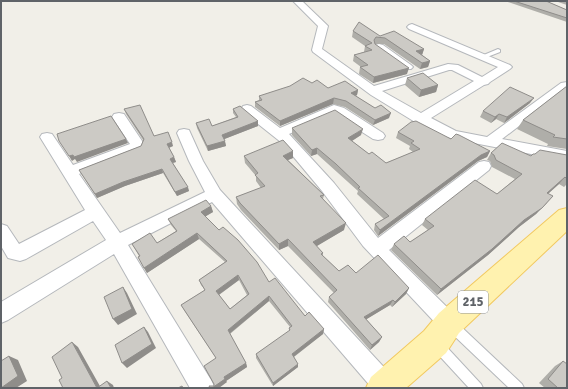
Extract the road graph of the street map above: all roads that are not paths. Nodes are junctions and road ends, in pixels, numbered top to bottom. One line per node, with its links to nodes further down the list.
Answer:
1 (297, 1): 9 (street)
2 (412, 27): 5 (street)
3 (379, 47): 6 (street)
4 (498, 51): 5 (lane)
5 (482, 57): 7 (street)
6 (418, 75): 7 (street); 9 (street)
7 (484, 82): 12 (street)
8 (565, 85): 17 (street)
9 (372, 90): 12 (street)
10 (247, 109): 14 (street)
11 (119, 117): 20 (street)
12 (420, 119): 17 (street)
13 (184, 133): 21 (street)
14 (278, 134): 15 (street); 26 (street)
15 (378, 136)
16 (47, 137): 20 (street)
17 (490, 142): 18 (street)
18 (567, 156)
19 (484, 166): 26 (street)
20 (70, 172): 22 (street)
21 (214, 194): 25 (street); 29 (street)
22 (95, 212): 24 (street); 25 (street)
23 (567, 217): 28 (main road, 215)
24 (1, 231)
25 (116, 243): 27 (street); 31 (street)
26 (377, 250): 28 (street)
27 (1, 313)
28 (442, 333): 29 (main road, 215); 30 (lane); 32 (lane)
29 (383, 386)
30 (512, 386)
31 (203, 388)
32 (477, 388)

